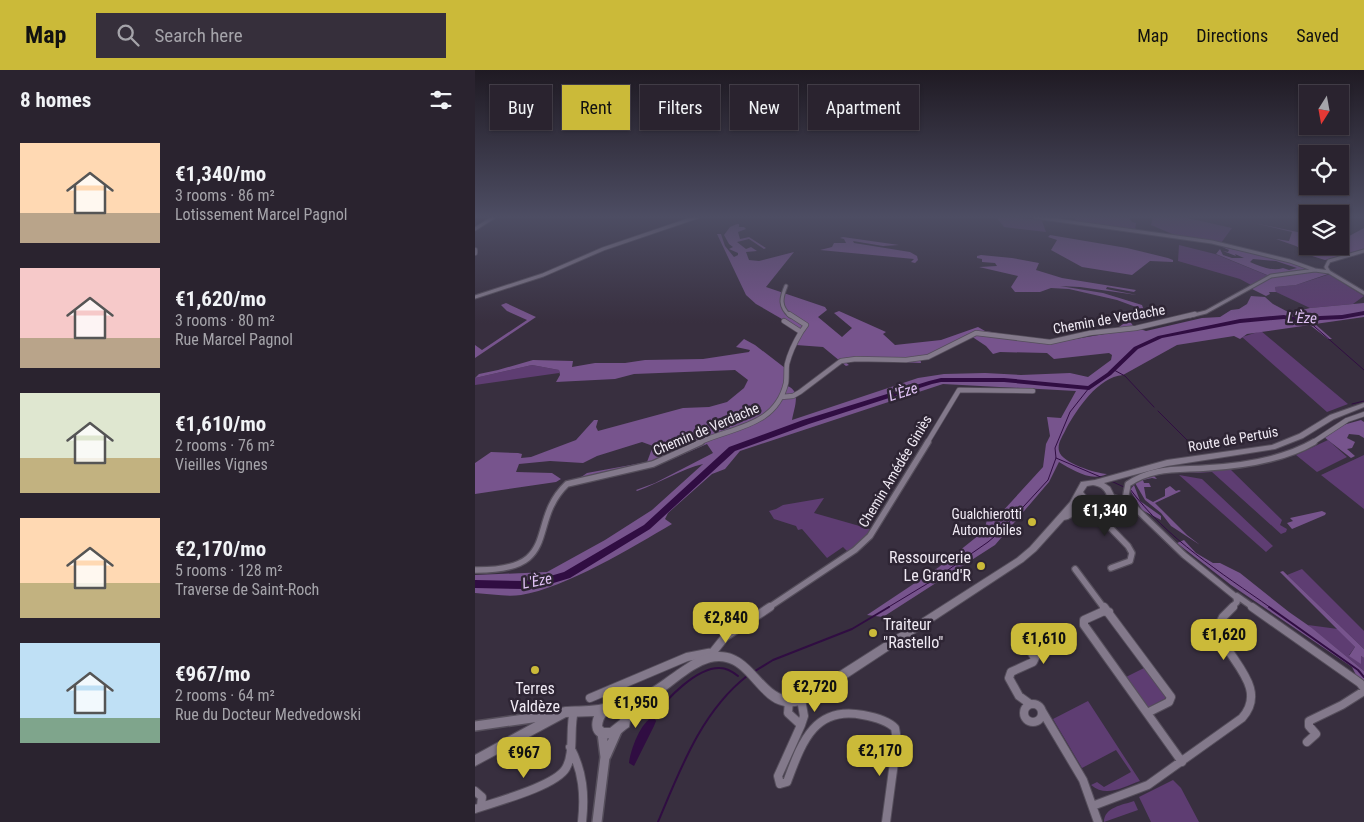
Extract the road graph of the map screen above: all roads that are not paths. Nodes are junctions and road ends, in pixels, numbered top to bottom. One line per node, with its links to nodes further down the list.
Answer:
1 (596, 252): 8 (street)
2 (1253, 252): 4 (street)
3 (1360, 252): 5 (street)
4 (1315, 270): 5 (street); 12 (street, Chemin de Verdache)
5 (1329, 272): 7 (street)
6 (786, 286): 10 (street)
7 (1364, 293)
8 (475, 297)
9 (784, 321): 10 (street)
10 (801, 332): 12 (street)
11 (1033, 391): 28 (street, Chemin Amédée Giniès)
12 (781, 397): 24 (street, Chemin de Verdache)
13 (1364, 405): 15 (main road, Route de Pertuis)
14 (1364, 414): 19 (street)
15 (1130, 474): 16 (main road, Route de Pertuis); 18 (main road, Route de Pertuis)
16 (1097, 482): 17 (main road); 18 (main road)
17 (1080, 493): 20 (main road); 21 (main road)
18 (1110, 493): 19 (street); 20 (main road)
19 (1125, 500): 25 (street)
20 (1095, 504): 21 (main road); 22 (street)
21 (1056, 522): 32 (main road)
22 (1111, 568)
23 (1075, 569): 26 (street)
24 (475, 570)
25 (1234, 594): 30 (street); 50 (street)
26 (1109, 612): 38 (street); 38 (street)
27 (1018, 630): 34 (street)
28 (714, 654): 29 (street); 33 (main road); 35 (main road)
29 (617, 686): 31 (street); 35 (street)
30 (1364, 689): 46 (street)
31 (590, 698)
32 (801, 699): 33 (main road); 41 (street)
33 (789, 701): 41 (street)
34 (1030, 704): 37 (street); 37 (street)
35 (618, 708): 36 (main road); 44 (main road); 45 (main road)
36 (579, 711): 39 (main road); 44 (main road); 47 (street)
37 (1042, 711): 52 (street)
38 (1147, 713): 50 (street)
39 (562, 714): 40 (street); 43 (main road)
40 (528, 719): 42 (street); 43 (street)
41 (801, 725): 56 (street)
42 (475, 726)
43 (538, 727): 49 (main road)
44 (599, 728): 45 (main road); 48 (street)
45 (618, 730): 48 (street)
46 (1307, 742)
47 (570, 746): 53 (street); 54 (street)
48 (605, 757): 55 (street)
49 (475, 761)
50 (1182, 762): 52 (street)
51 (475, 790): 53 (street)
52 (1095, 805): 57 (street)
53 (478, 808)
54 (582, 822)
55 (597, 822)
56 (886, 822)
57 (1098, 822)

